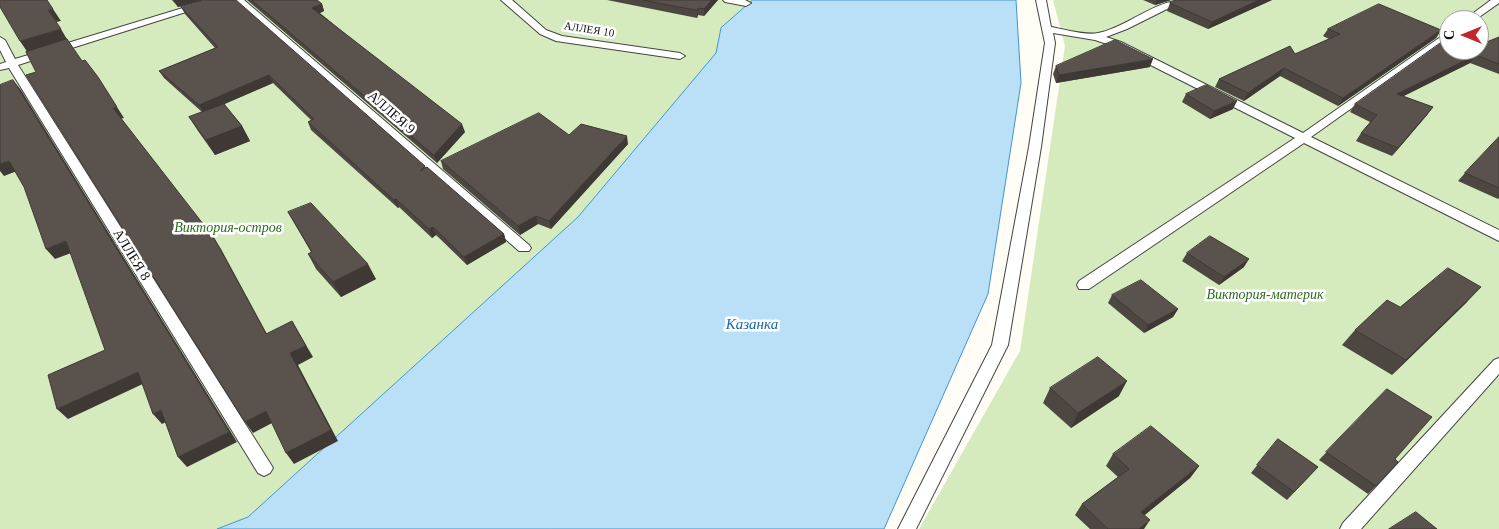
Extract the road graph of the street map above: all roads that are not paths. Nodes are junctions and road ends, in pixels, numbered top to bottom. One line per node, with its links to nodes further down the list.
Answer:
1 (219, 0): 15 (lane)
2 (238, 0): 18 (lane, АЛЛЕЯ 9)
3 (506, 0): 14 (lane, АЛЛЕЯ 10)
4 (728, 0): 8 (lane)
5 (1041, 0): 10 (lane)
6 (1180, 0): 11 (lane)
7 (1496, 0): 9 (lane)
8 (746, 3)
9 (1482, 10)
10 (1047, 29): 11 (lane); 22 (lane)
11 (1097, 37): 16 (lane)
12 (0, 40): 15 (lane, АЛЛЕЯ 8)
13 (1439, 41): 16 (lane)
14 (680, 56)
15 (6, 66): 21 (lane, АЛЛЕЯ 8)
16 (1304, 137): 17 (lane); 19 (lane)
17 (1499, 236)
18 (524, 248)
19 (1084, 285)
20 (1499, 364): 23 (lane)
21 (264, 468)
22 (907, 529)
23 (1349, 529)

